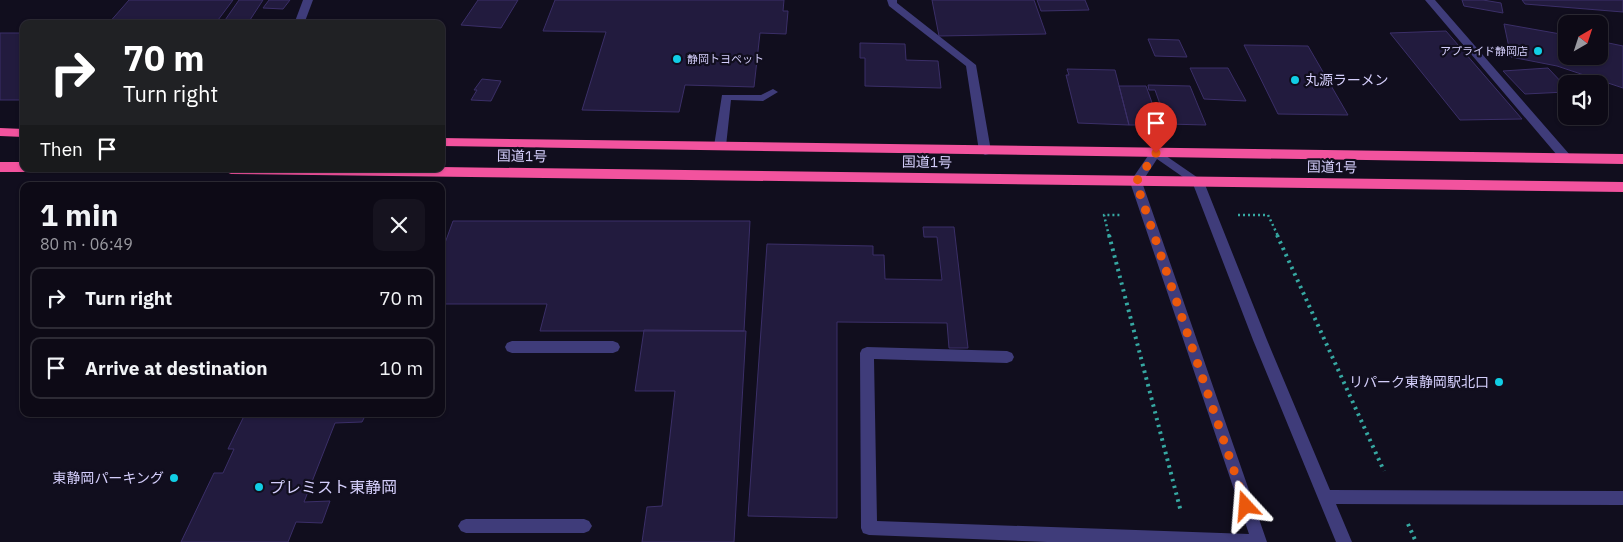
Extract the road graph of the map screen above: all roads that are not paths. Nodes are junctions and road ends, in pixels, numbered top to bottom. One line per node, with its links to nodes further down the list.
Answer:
1 (308, 0): 4 (street)
2 (892, 0): 10 (street)
3 (1430, 0): 12 (street)
4 (300, 20)
5 (773, 92): 9 (street)
6 (0, 132): 7 (highway)
7 (20, 133)
8 (445, 142): 9 (highway, 国道1号)
9 (720, 146): 10 (highway, 国道1号)
10 (985, 151): 11 (highway, 国道1号)
11 (1156, 153): 12 (highway, 国道1号); 17 (street); 18 (street)
12 (1566, 158): 13 (highway, 国道1号)
13 (1623, 159)
14 (0, 167): 15 (highway)
15 (20, 167)
16 (440, 172): 17 (highway, 国道1号)
17 (1136, 182): 18 (highway, 国道1号); 28 (street)
18 (1198, 182): 19 (highway, 国道1号); 23 (street)
19 (1623, 187)
20 (613, 347): 21 (street)
21 (512, 348)
22 (1007, 357): 27 (street)
23 (1326, 497): 24 (street); 29 (street)
24 (1623, 498)
25 (466, 526): 26 (street)
26 (584, 526)
27 (1253, 542)
28 (1259, 542)
29 (1344, 542)

